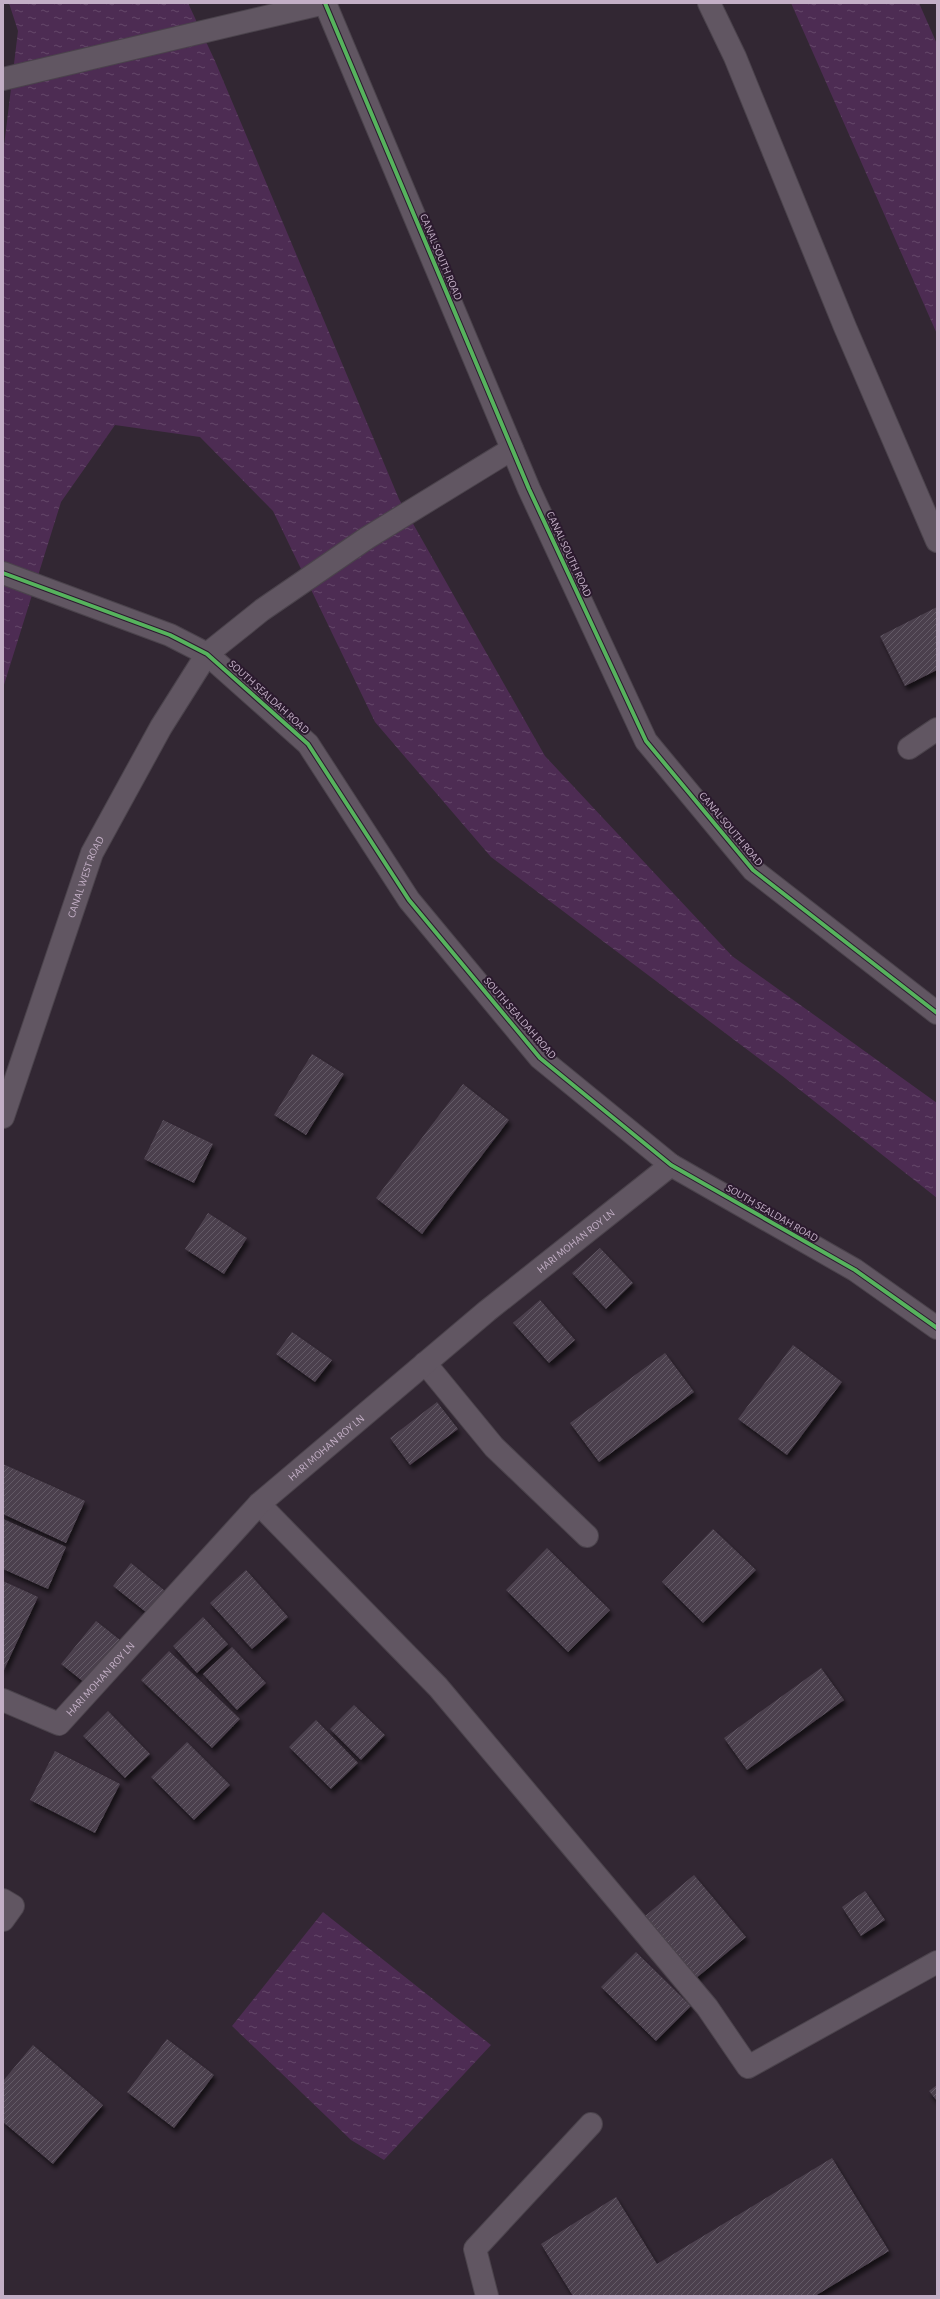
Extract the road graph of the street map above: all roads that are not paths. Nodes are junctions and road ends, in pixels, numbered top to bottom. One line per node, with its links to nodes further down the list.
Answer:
1 (325, 3): 3 (street); 4 (street, CANAL SOUTH ROAD)
2 (709, 3): 5 (street)
3 (3, 79)
4 (512, 448): 7 (street); 10 (street, CANAL SOUTH ROAD)
5 (937, 541)
6 (3, 573): 7 (street, SOUTH SEALDAH ROAD)
7 (207, 654): 11 (street, CANAL WEST ROAD); 12 (street, SOUTH SEALDAH ROAD)
8 (937, 729): 9 (street)
9 (909, 748)
10 (937, 1013)
11 (3, 1117)
12 (671, 1165): 13 (street, SOUTH SEALDAH ROAD); 14 (street, HARI MOHAN ROY LN)
13 (937, 1328)
14 (425, 1363): 15 (street, HARI MOHAN ROY LN); 16 (street)
15 (259, 1504): 17 (street, HARI MOHAN ROY LN); 20 (street)
16 (587, 1536)
17 (3, 1700)
18 (3, 1900): 19 (street)
19 (3, 1920)
20 (937, 1962)
21 (591, 2124): 22 (street)
22 (487, 2296)

